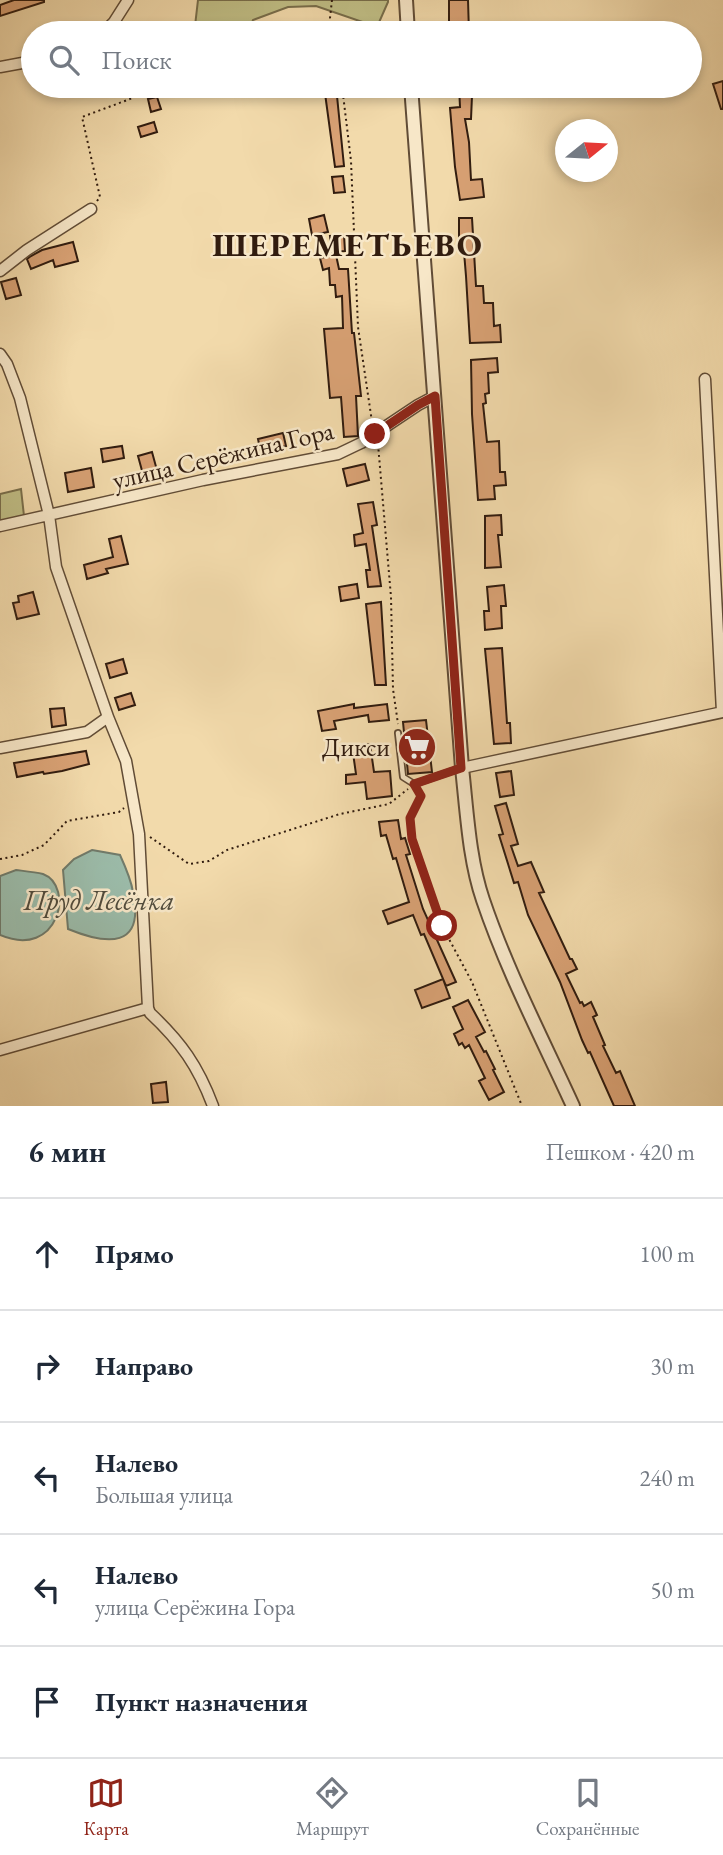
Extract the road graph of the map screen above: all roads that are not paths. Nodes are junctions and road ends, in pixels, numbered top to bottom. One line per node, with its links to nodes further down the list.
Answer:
1 (128, 0): 3 (street)
2 (406, 0): 4 (street)
3 (115, 21)
4 (407, 21)
5 (21, 63): 6 (street)
6 (0, 67)
7 (412, 98): 12 (street)
8 (90, 209): 9 (street)
9 (0, 271)
10 (0, 354): 13 (street)
11 (705, 379): 15 (street)
12 (435, 396): 13 (street, улица Серёжина Гора); 19 (street)
13 (49, 515): 14 (street, улица Серёжина Гора); 16 (street)
14 (0, 526)
15 (723, 712): 19 (street)
16 (108, 717): 18 (street); 20 (street)
17 (398, 733): 19 (lane)
18 (0, 748)
19 (461, 768): 23 (street)
20 (148, 1008): 21 (street); 22 (street)
21 (0, 1050)
22 (213, 1106)
23 (573, 1106)

